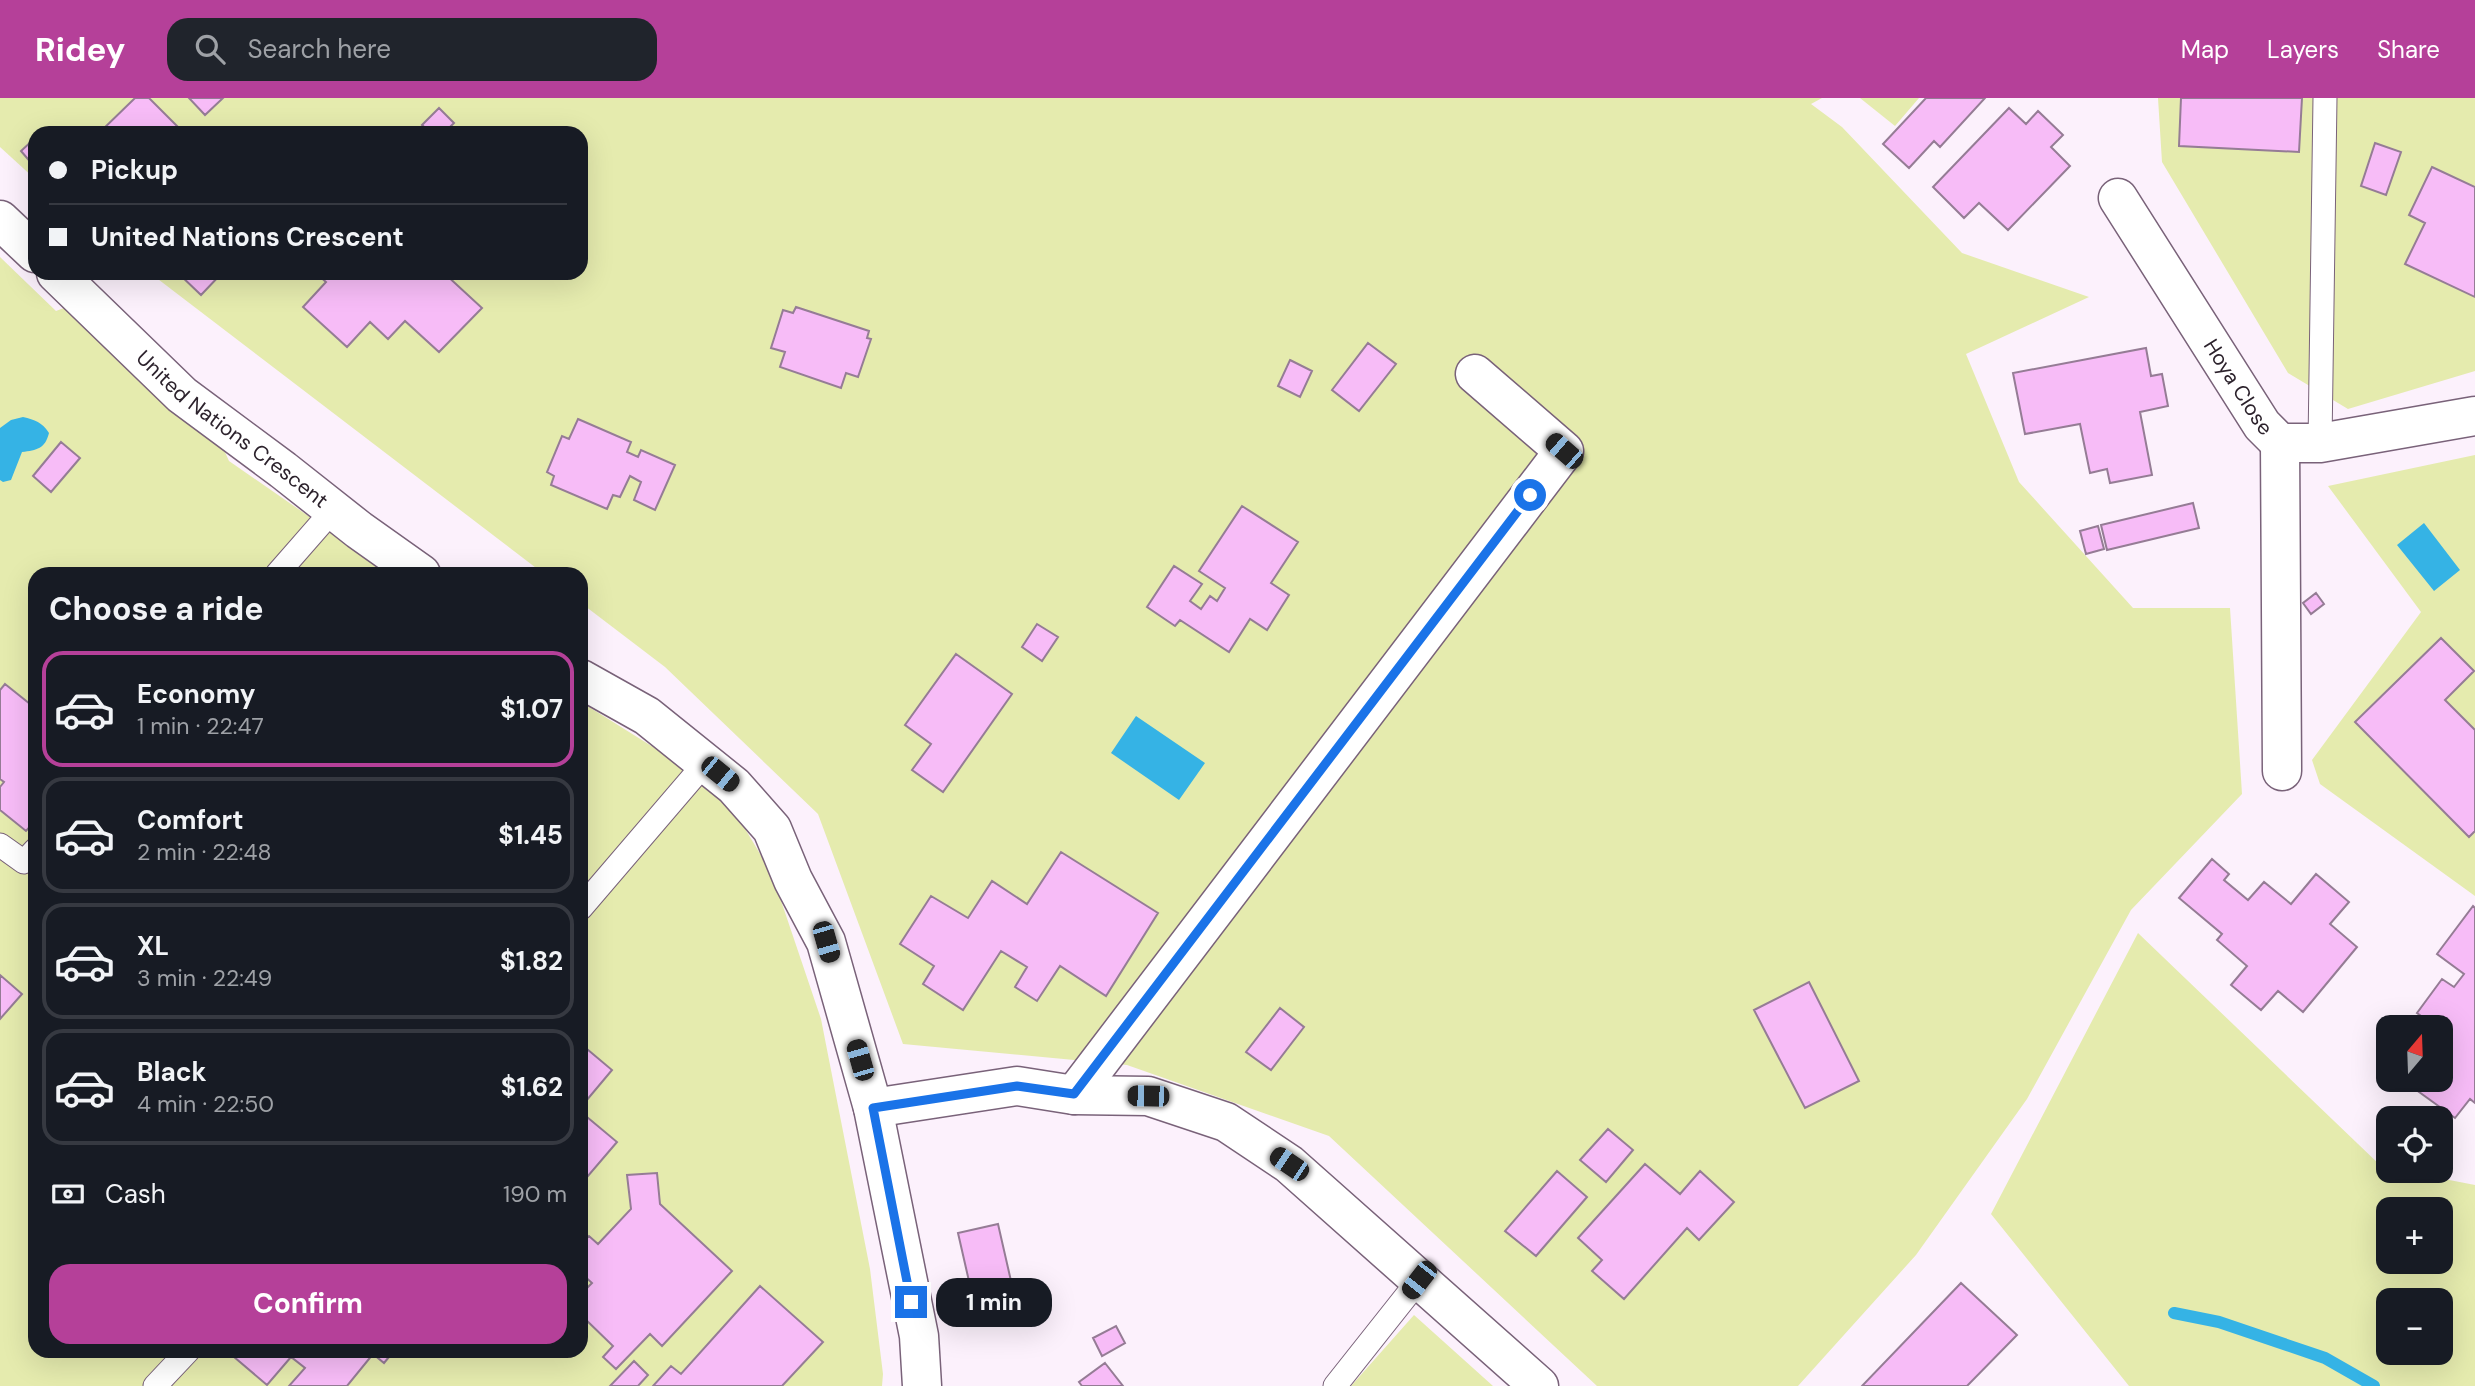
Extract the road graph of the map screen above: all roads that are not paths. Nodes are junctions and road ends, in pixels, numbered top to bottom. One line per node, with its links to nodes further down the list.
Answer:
1 (2325, 98): 9 (lane)
2 (2118, 198): 8 (street, Hoya Close)
3 (2, 225): 4 (street)
4 (28, 247)
5 (62, 280): 10 (street, United Nations Crescent)
6 (1475, 374): 19 (street)
7 (2475, 416): 9 (street, Hoya Close)
8 (2280, 443): 9 (street, Hoya Close); 15 (street)
9 (2320, 443)
10 (333, 510): 11 (lane); 12 (street, United Nations Crescent)
11 (283, 567)
12 (411, 567)
13 (588, 683): 14 (street)
14 (706, 762): 18 (lane); 20 (street)
15 (2282, 771)
16 (0, 845): 17 (lane)
17 (28, 858)
18 (588, 900)
19 (1074, 1094): 20 (street); 21 (street)
20 (873, 1108): 24 (street)
21 (1419, 1280): 25 (lane); 26 (street)
22 (181, 1358): 23 (lane)
23 (155, 1386)
24 (922, 1386)
25 (1335, 1386)
26 (1539, 1386)

